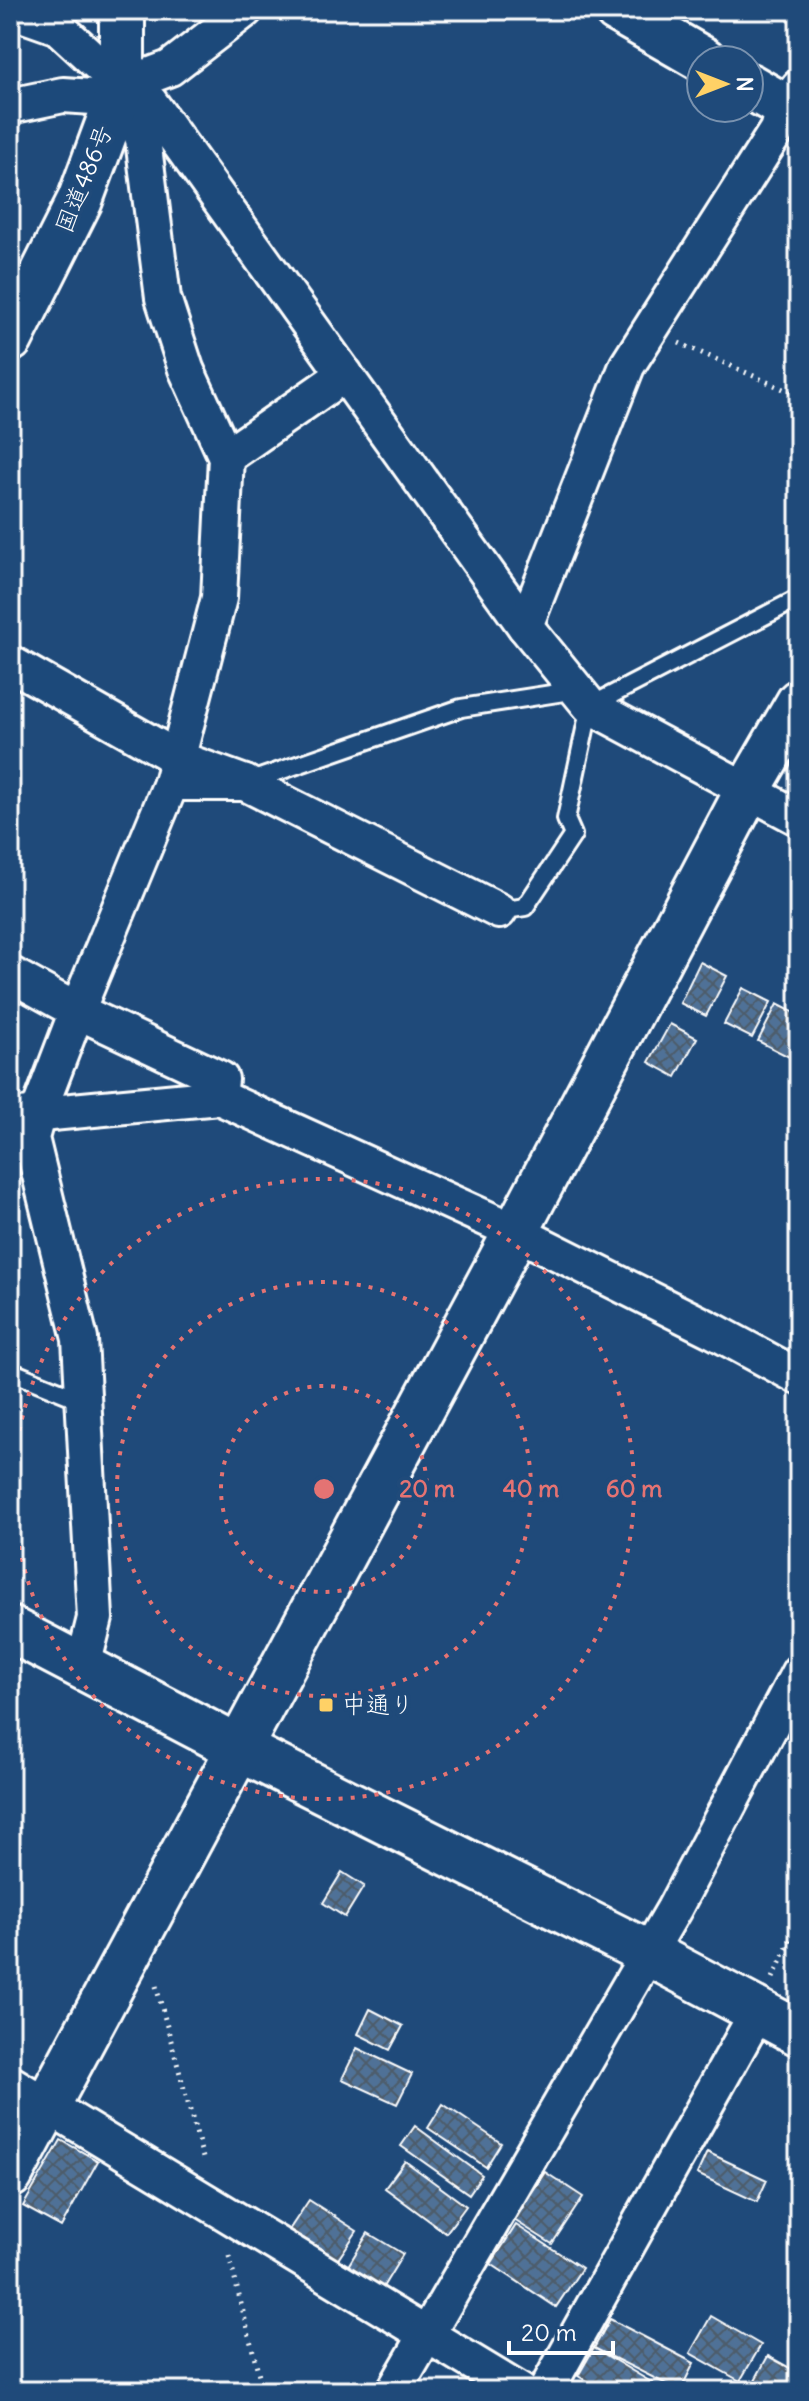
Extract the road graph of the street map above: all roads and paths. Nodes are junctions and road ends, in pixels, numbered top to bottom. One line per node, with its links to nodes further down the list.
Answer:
1 (10, 10): 6 (street)
2 (122, 10): 6 (main road, 国道486号)
3 (245, 10): 6 (street)
4 (617, 10): 5 (main road)
5 (685, 49)
6 (122, 86): 8 (street); 10 (main road, 国道486号); 11 (street); 13 (street)
7 (783, 99): 9 (street)
8 (10, 106)
9 (650, 329): 12 (path); 15 (street)
10 (10, 339)
11 (345, 374): 13 (street); 15 (street)
12 (799, 396)
13 (226, 457): 19 (street)
14 (799, 598): 17 (lane)
15 (525, 626): 17 (street)
16 (10, 663): 19 (street)
17 (584, 698): 20 (lane); 21 (street); 23 (lane)
18 (799, 702): 21 (main road)
19 (175, 771): 20 (street); 25 (street)
20 (245, 783): 23 (street)
21 (748, 790): 22 (street); 28 (main road)
22 (799, 818)
23 (499, 911)
24 (10, 974): 25 (street)
25 (77, 1011): 26 (street); 27 (street)
26 (219, 1097): 27 (street); 28 (street)
27 (24, 1115): 31 (street)
28 (514, 1231): 30 (street); 35 (main road)
29 (10, 1371): 31 (lane)
30 (799, 1377)
31 (84, 1401): 33 (street)
32 (10, 1629): 33 (main road)
33 (83, 1666): 35 (main road)
34 (799, 1672): 37 (street)
35 (238, 1748): 37 (main road); 41 (main road)
36 (799, 1921): 38 (path)
37 (648, 1953): 38 (main road); 43 (street)
38 (758, 2011): 39 (main road); 46 (street)
39 (799, 2033)
40 (10, 2083): 41 (street)
41 (48, 2104): 42 (main road); 43 (street)
42 (10, 2175)
43 (428, 2333): 44 (street); 45 (street)
44 (394, 2391)
45 (520, 2391)
46 (546, 2391)

